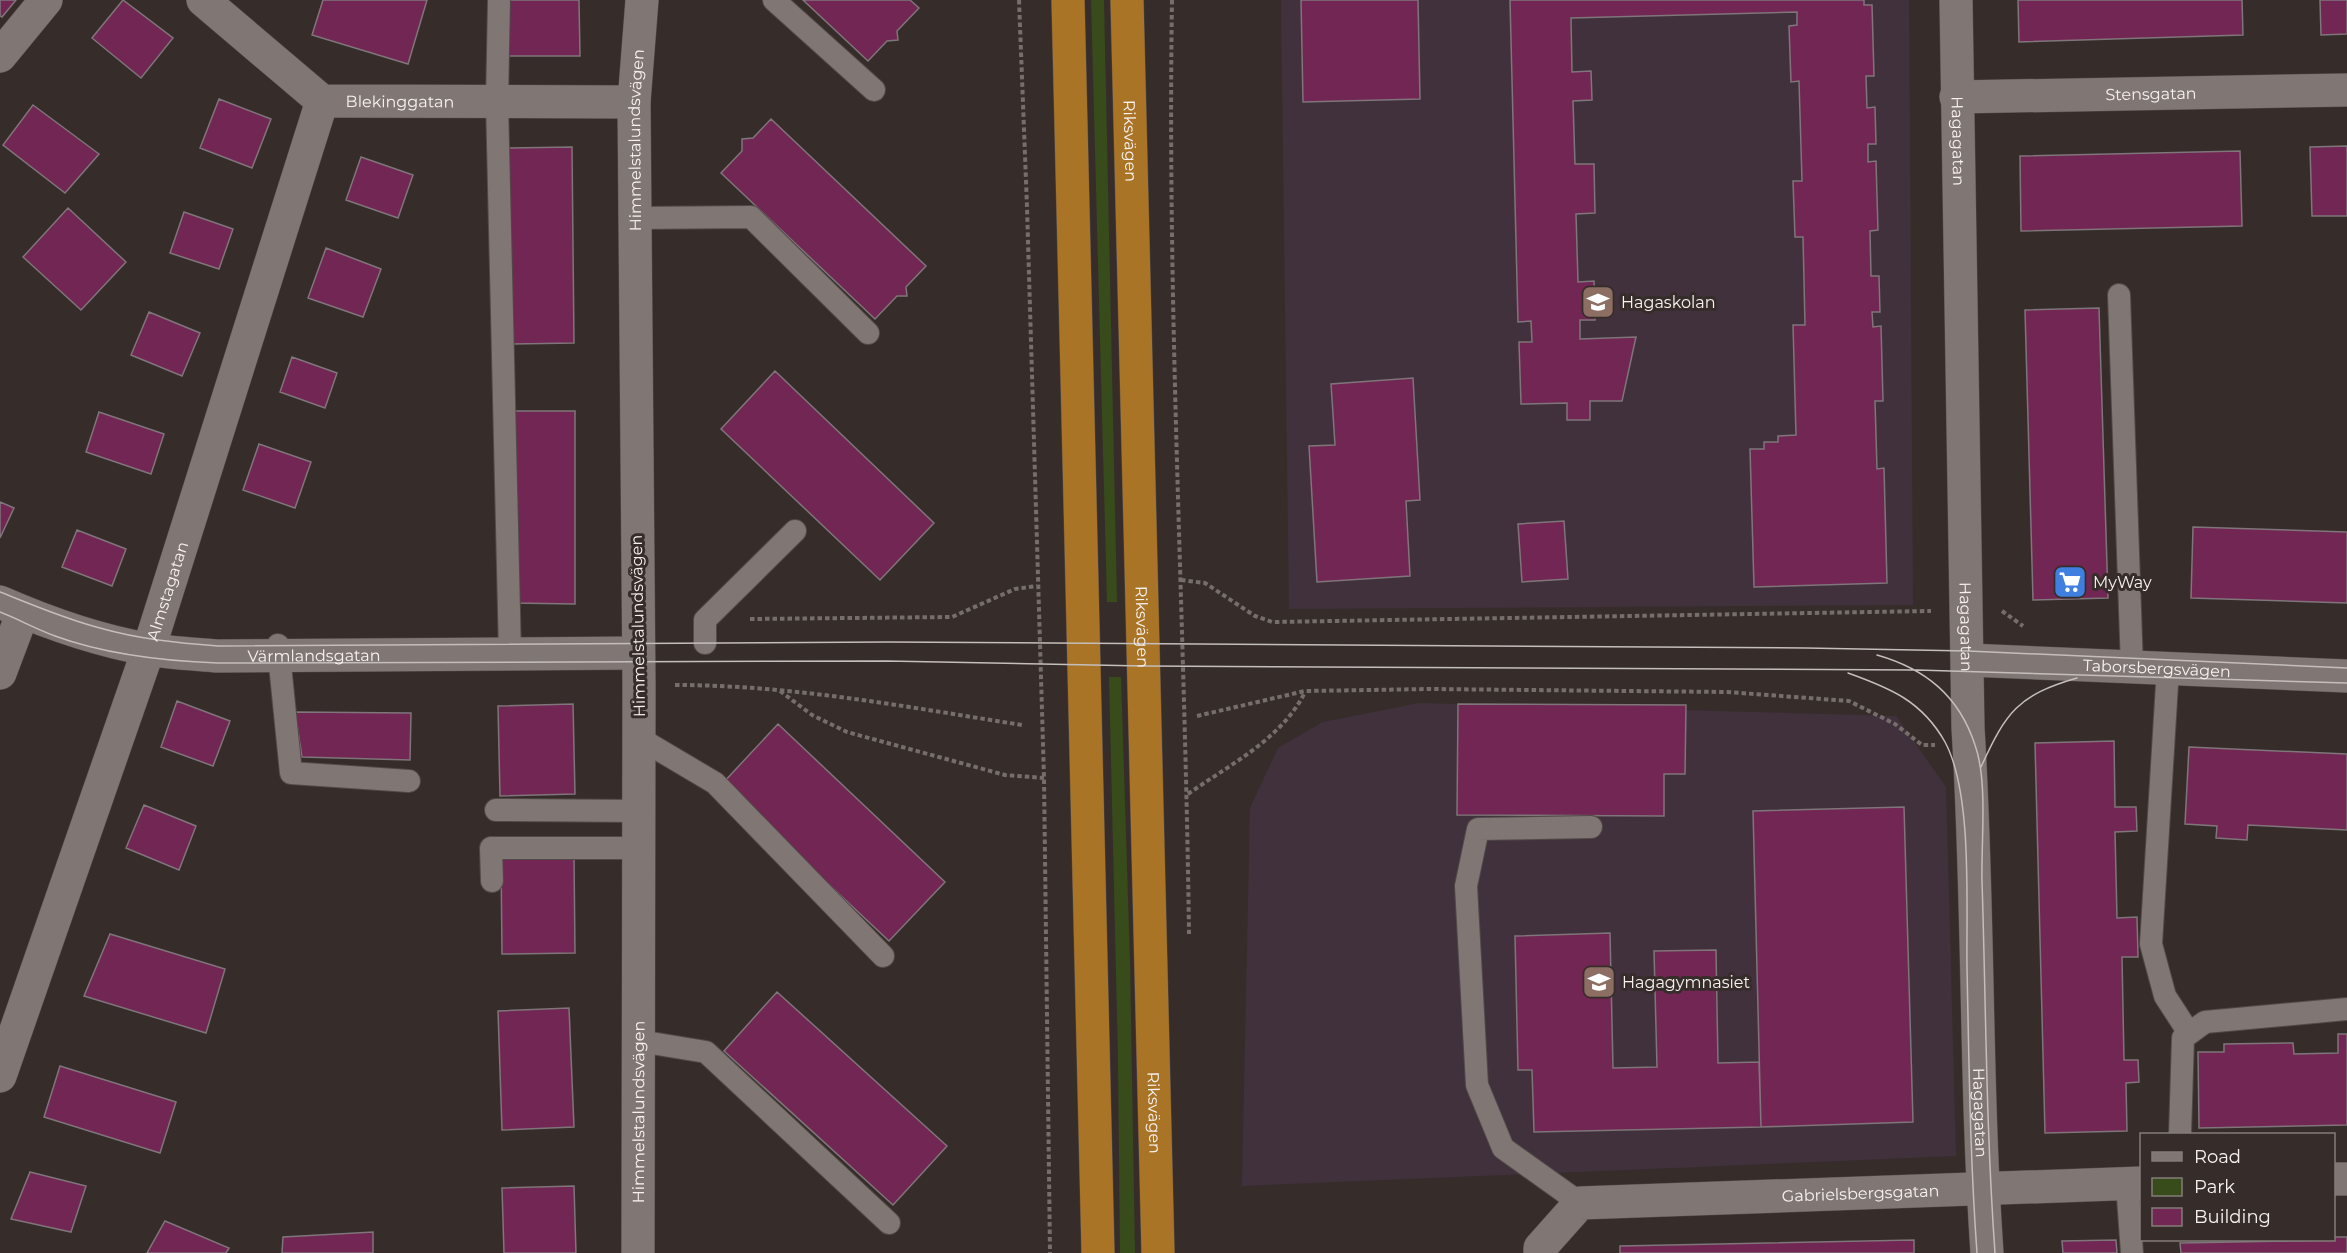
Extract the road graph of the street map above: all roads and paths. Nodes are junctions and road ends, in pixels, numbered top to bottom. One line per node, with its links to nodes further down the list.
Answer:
1 (46, 0): 11 (street)
2 (203, 0): 15 (street, Blekinggatan)
3 (500, 0): 16 (lane)
4 (642, 0): 17 (street, Himmelstalundsvägen)
5 (774, 0): 12 (lane)
6 (1019, 0): 23 (path)
7 (1068, 0): 63 (highway)
8 (1127, 0): 64 (highway, Riksvägen)
9 (1172, 0): 22 (path)
10 (1956, 0): 14 (street, Hagagatan)
11 (0, 56)
12 (874, 90)
13 (2347, 90): 14 (street, Stensgatan)
14 (1956, 98): 25 (street, Hagagatan)
15 (322, 101): 16 (street, Blekinggatan); 28 (street, Almstagatan)
16 (497, 102): 17 (street, Blekinggatan); 31 (lane)
17 (634, 102): 18 (street, Himmelstalundsvägen)
18 (635, 218): 20 (lane); 30 (street, Himmelstalundsvägen)
19 (2119, 295): 33 (lane)
20 (868, 333)
21 (795, 531): 26 (lane)
22 (1181, 580): 25 (path); 39 (path)
23 (1037, 586): 26 (path); 44 (path)
24 (11, 607): 28 (street, Värmlandsgatan); 35 (street)
25 (1968, 610): 32 (street, Hagagatan)
26 (705, 620): 27 (lane)
27 (705, 643)
28 (148, 650): 29 (street, Värmlandsgatan); 55 (street, Almstagatan)
29 (279, 650): 31 (street, Värmlandsgatan); 45 (lane)
30 (638, 653): 31 (street, Värmlandsgatan); 37 (street, Himmelstalundsvägen)
31 (510, 654)
32 (1968, 660): 33 (street, Taborsbergsvägen); 43 (street, Hagagatan)
33 (2132, 667): 34 (street, Taborsbergsvägen)
34 (2168, 668): 36 (street, Taborsbergsvägen); 53 (lane)
35 (0, 673)
36 (2347, 676)
37 (639, 685): 38 (path); 42 (street, Himmelstalundsvägen)
38 (779, 690): 41 (path); 44 (path)
39 (1305, 691): 40 (path); 43 (path)
40 (1197, 716)
41 (1022, 724)
42 (639, 738): 47 (street, Himmelstalundsvägen); 51 (lane)
43 (1969, 744): 58 (street, Hagagatan)
44 (1044, 778): 62 (path)
45 (409, 781)
46 (496, 810): 47 (lane)
47 (639, 811): 49 (street, Himmelstalundsvägen)
48 (1591, 826): 59 (lane)
49 (639, 848): 50 (lane); 54 (street, Himmelstalundsvägen)
50 (492, 881)
51 (883, 956)
52 (2347, 1009): 53 (lane)
53 (2189, 1033): 56 (lane)
54 (639, 1041): 60 (lane); 61 (street, Himmelstalundsvägen)
55 (0, 1076)
56 (2180, 1133)
57 (2134, 1184): 58 (street, Gabrielsbergsgatan); 67 (lane)
58 (1982, 1188): 59 (street, Gabrielsbergsgatan); 66 (street, Hagagatan)
59 (1580, 1203): 65 (street)
60 (889, 1223)
61 (638, 1253)
62 (1050, 1253)
63 (1098, 1253)
64 (1158, 1253)
65 (1540, 1253)
66 (1987, 1253)
67 (2132, 1253)

